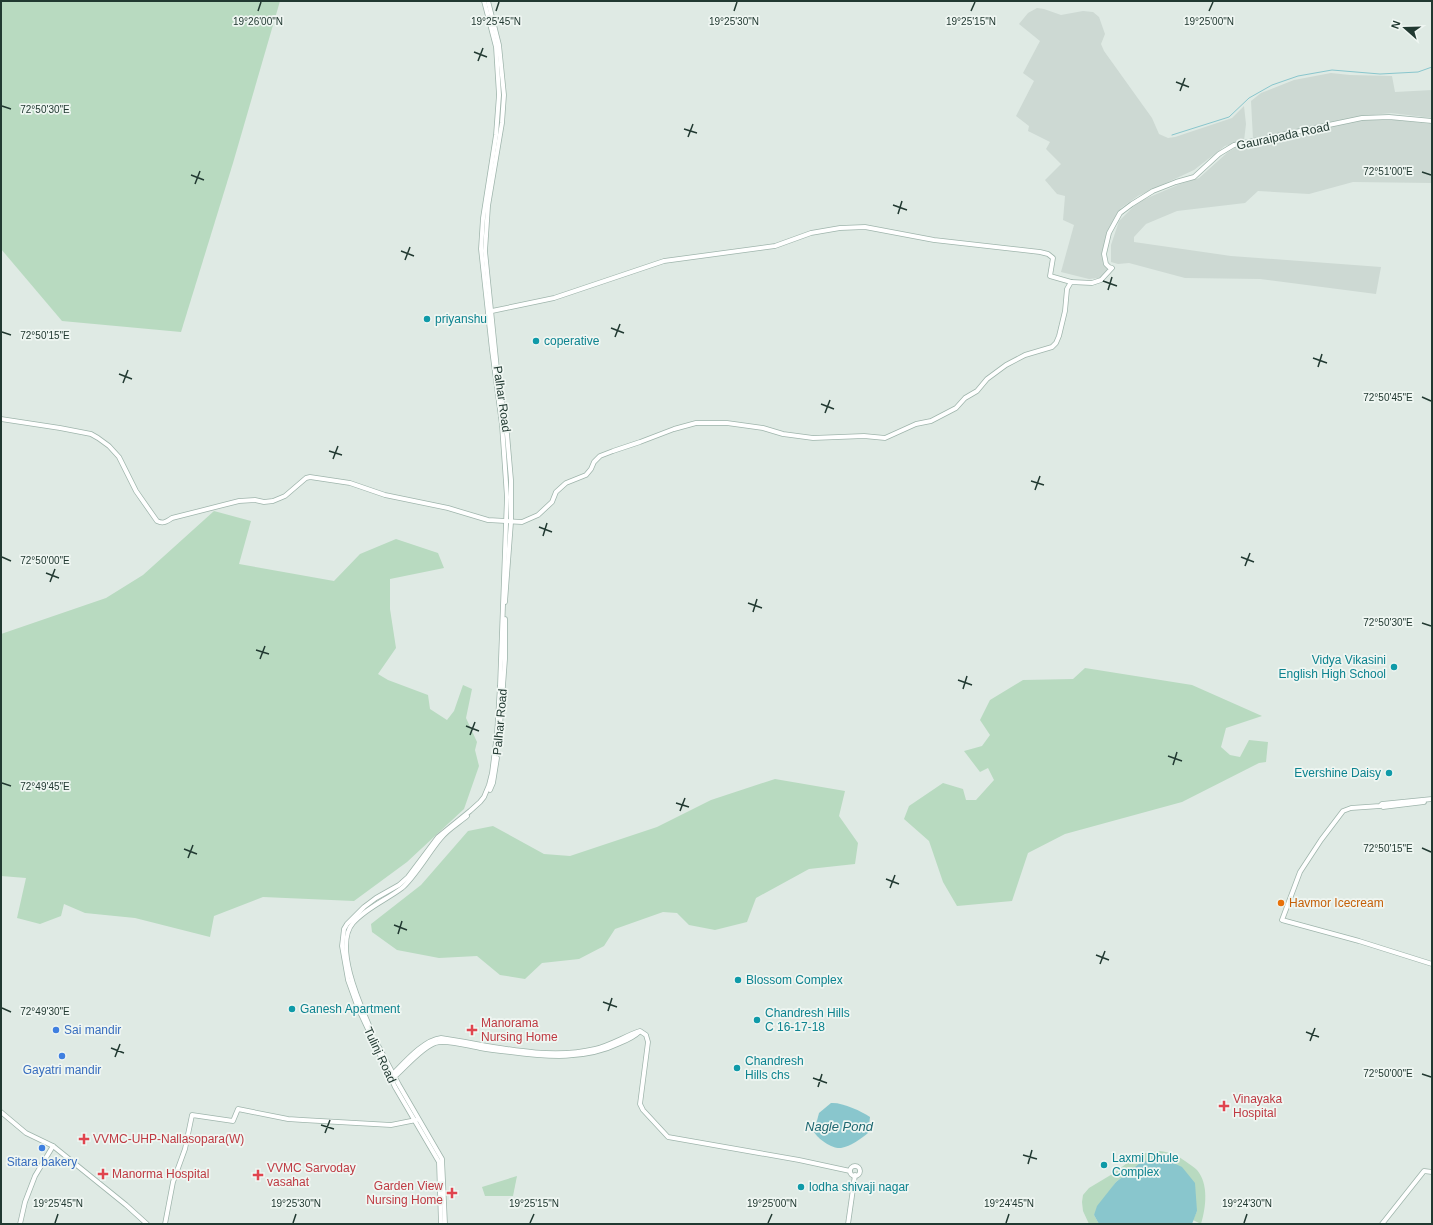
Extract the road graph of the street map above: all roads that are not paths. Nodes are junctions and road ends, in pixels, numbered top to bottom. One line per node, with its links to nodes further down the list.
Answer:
1 (484, 1): 7 (street, Palhar Road)
2 (488, 1): 5 (street, Palhar Road)
3 (1432, 121): 4 (street, Gauraipada Road)
4 (1071, 282): 5 (street); 7 (street)
5 (492, 311): 7 (street, Palhar Road)
6 (1, 419): 7 (street)
7 (509, 522): 8 (street, Palhar Road)
8 (485, 798): 11 (street, Tulinj Road)
9 (1432, 800): 10 (street)
10 (1432, 964)
11 (392, 1077): 13 (street, Tulinj Road); 15 (street)
12 (1, 1112): 14 (street)
13 (416, 1120): 20 (street); 21 (street, Tulinj Road); 22 (street, Tulinj Road)
14 (54, 1146): 18 (street); 19 (street)
15 (850, 1171): 17 (street); 17 (street)
16 (1432, 1172): 24 (street)
17 (856, 1176): 23 (street)
18 (20, 1224)
19 (147, 1224)
20 (165, 1224)
21 (441, 1224)
22 (445, 1224)
23 (848, 1224)
24 (1382, 1224)

